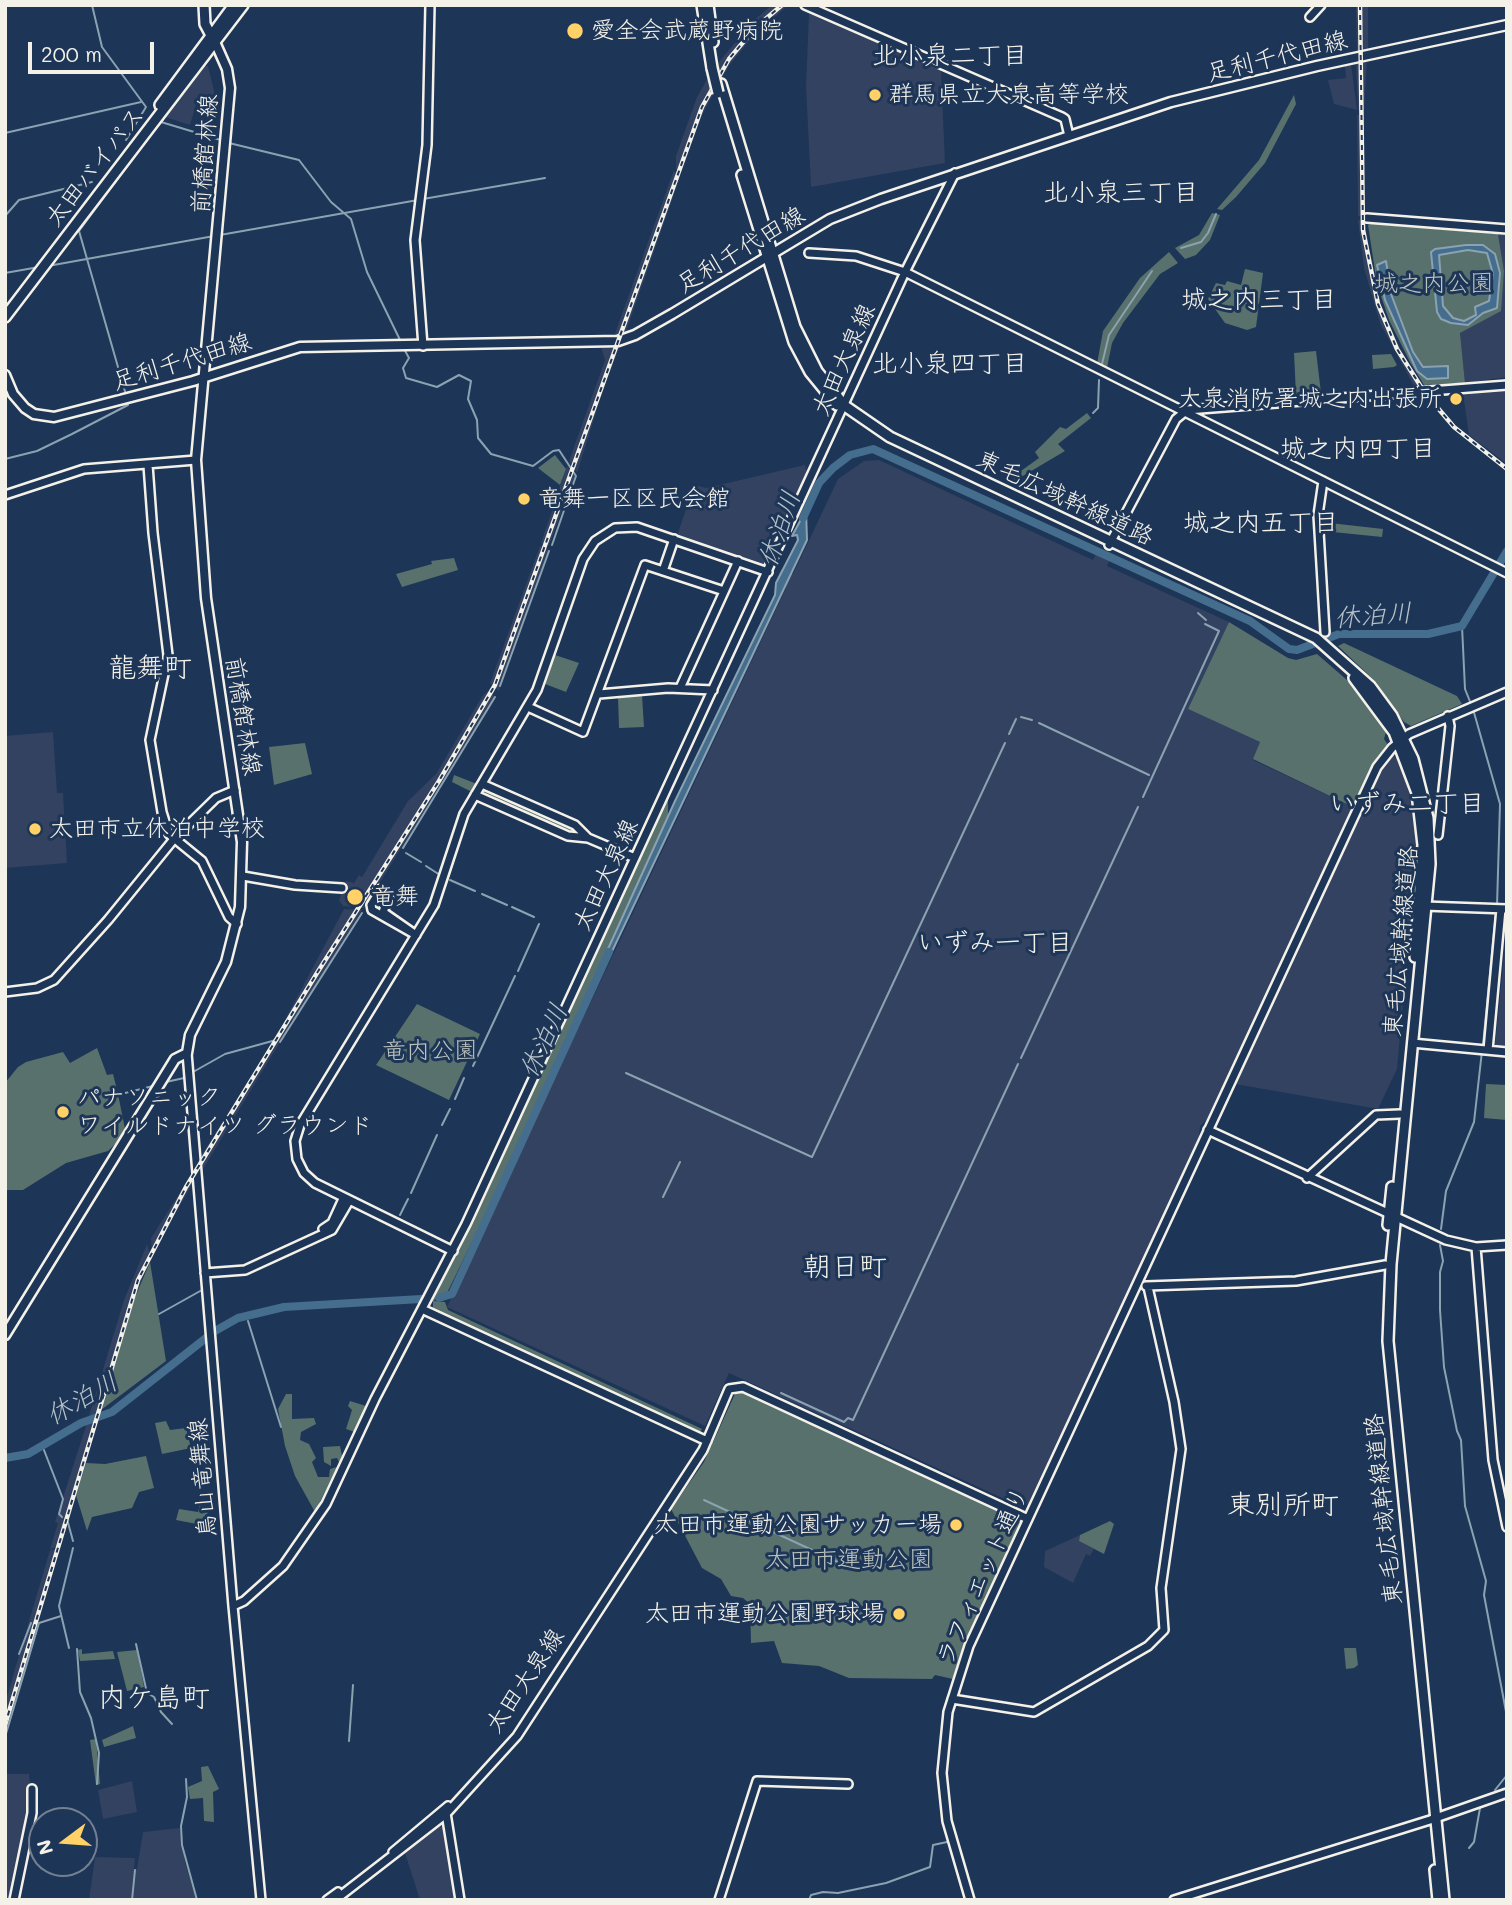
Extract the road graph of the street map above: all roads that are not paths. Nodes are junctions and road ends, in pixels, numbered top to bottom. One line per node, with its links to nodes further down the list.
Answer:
1 (206, 5): 11 (highway)
2 (234, 5): 11 (highway)
3 (243, 5): 11 (highway)
4 (430, 5): 22 (street)
5 (702, 5): 12 (highway, 東毛広域幹線道路)
6 (708, 5): 12 (highway, 東毛広域幹線道路)
7 (806, 5): 13 (street)
8 (1321, 5): 9 (street)
9 (1310, 17)
10 (1507, 25): 13 (main road, 足利千代田線)
11 (213, 37): 20 (highway, 太田バイパス); 21 (highway, 太田バイパス); 24 (main road, 前橋館林線)
12 (714, 65): 18 (highway, 東毛広域幹線道路, bridge)
13 (1069, 136): 14 (main road, 足利千代田線)
14 (955, 173): 18 (main road, 足利千代田線); 19 (street, 太田大泉線)
15 (1367, 218): 16 (street)
16 (1507, 229)
17 (809, 253): 19 (street)
18 (769, 255): 22 (main road, 足利千代田線); 26 (highway, 東毛広域幹線道路)
19 (905, 272): 26 (street, 太田大泉線); 27 (street)
20 (5, 306)
21 (5, 317)
22 (423, 346): 24 (main road, 足利千代田線)
23 (5, 375): 24 (main road, 足利千代田線)
24 (202, 378): 28 (main road, 前橋館林線)
25 (1507, 384): 27 (street)
26 (844, 409): 33 (highway, 東毛広域幹線道路); 37 (street, 太田大泉線)
27 (1184, 411): 30 (street); 33 (street)
28 (196, 460): 29 (street); 48 (main road, 前橋館林線)
29 (148, 465): 31 (street); 52 (street)
30 (1323, 481): 35 (street); 39 (street)
31 (5, 495)
32 (674, 539): 34 (street); 36 (street); 44 (street)
33 (1110, 543): 46 (highway, 東毛広域幹線道路)
34 (738, 561): 37 (street); 38 (street)
35 (1500, 570)
36 (663, 571): 38 (street); 43 (street)
37 (768, 572): 41 (street, 太田大泉線)
38 (724, 591): 40 (street)
39 (1325, 632)
40 (680, 688): 41 (street); 43 (street)
41 (713, 690): 53 (street, 太田大泉線)
42 (1507, 692): 45 (street)
43 (599, 694): 44 (street)
44 (528, 708): 47 (street)
45 (1448, 716): 46 (street); 50 (street)
46 (1401, 739): 56 (highway, 東毛広域幹線道路); 66 (street, ラフィエット通り)
47 (482, 784): 49 (street); 51 (street)
48 (236, 790): 52 (street); 54 (main road, 前橋館林線)
49 (475, 794): 51 (street); 59 (street)
50 (1438, 835)
51 (588, 838): 53 (street)
52 (174, 839): 58 (street); 60 (street)
53 (635, 858): 72 (street, 太田大泉線)
54 (243, 876): 55 (street); 58 (main road, 前橋館林線)
55 (342, 888)
56 (1423, 906): 57 (street); 61 (highway, 東毛広域幹線道路); 65 (highway, 東毛広域幹線道路)
57 (1504, 909): 62 (street)
58 (237, 924): 64 (main road, 前橋館林線)
59 (416, 935): 59 (street); 68 (street)
60 (5, 992)
61 (1412, 1043): 62 (street); 69 (highway, 東毛広域幹線道路)
62 (1488, 1050): 63 (street)
63 (1507, 1052)
64 (187, 1053): 74 (street, 鳥山竜舞線); 78 (main road, 前橋館林線)
65 (1400, 1114): 67 (street); 69 (highway, 東毛広域幹線道路)
66 (1208, 1130): 67 (street); 75 (street, ラフィエット通り)
67 (1307, 1178): 69 (street)
68 (346, 1200): 72 (street); 74 (street)
69 (1392, 1216): 71 (street); 73 (highway, 東毛広域幹線道路); 88 (highway, 東毛広域幹線道路)
70 (1507, 1245): 71 (street)
71 (1476, 1247): 81 (street)
72 (453, 1251): 77 (street, 太田大泉線)
73 (1385, 1265): 76 (street); 88 (highway, 東毛広域幹線道路)
74 (205, 1273): 82 (street, 鳥山竜舞線)
75 (1138, 1282): 76 (street); 80 (street, ラフィエット通り)
76 (1148, 1287): 83 (street)
77 (424, 1310): 79 (street); 82 (street, 太田大泉線)
78 (5, 1335)
79 (707, 1441): 80 (street, 太田大泉線); 87 (street, 太田大泉線)
80 (1028, 1518): 83 (street, ラフィエット通り)
81 (1507, 1527)
82 (233, 1606): 90 (street, 鳥山竜舞線)
83 (952, 1699): 95 (street, ラフィエット通り)
84 (848, 1784): 94 (street)
85 (32, 1789): 89 (street)
86 (1507, 1793): 88 (street)
87 (446, 1811): 91 (street, 太田大泉線); 92 (street, 太田大泉線); 93 (street)
88 (1432, 1819): 96 (street); 97 (highway, 東毛広域幹線道路); 98 (highway, 東毛広域幹線道路)
89 (14, 1900)
90 (261, 1900)
91 (327, 1900)
92 (335, 1900)
93 (460, 1900)
94 (719, 1900)
95 (970, 1900)
96 (1174, 1900)
97 (1438, 1900)
98 (1444, 1900)

